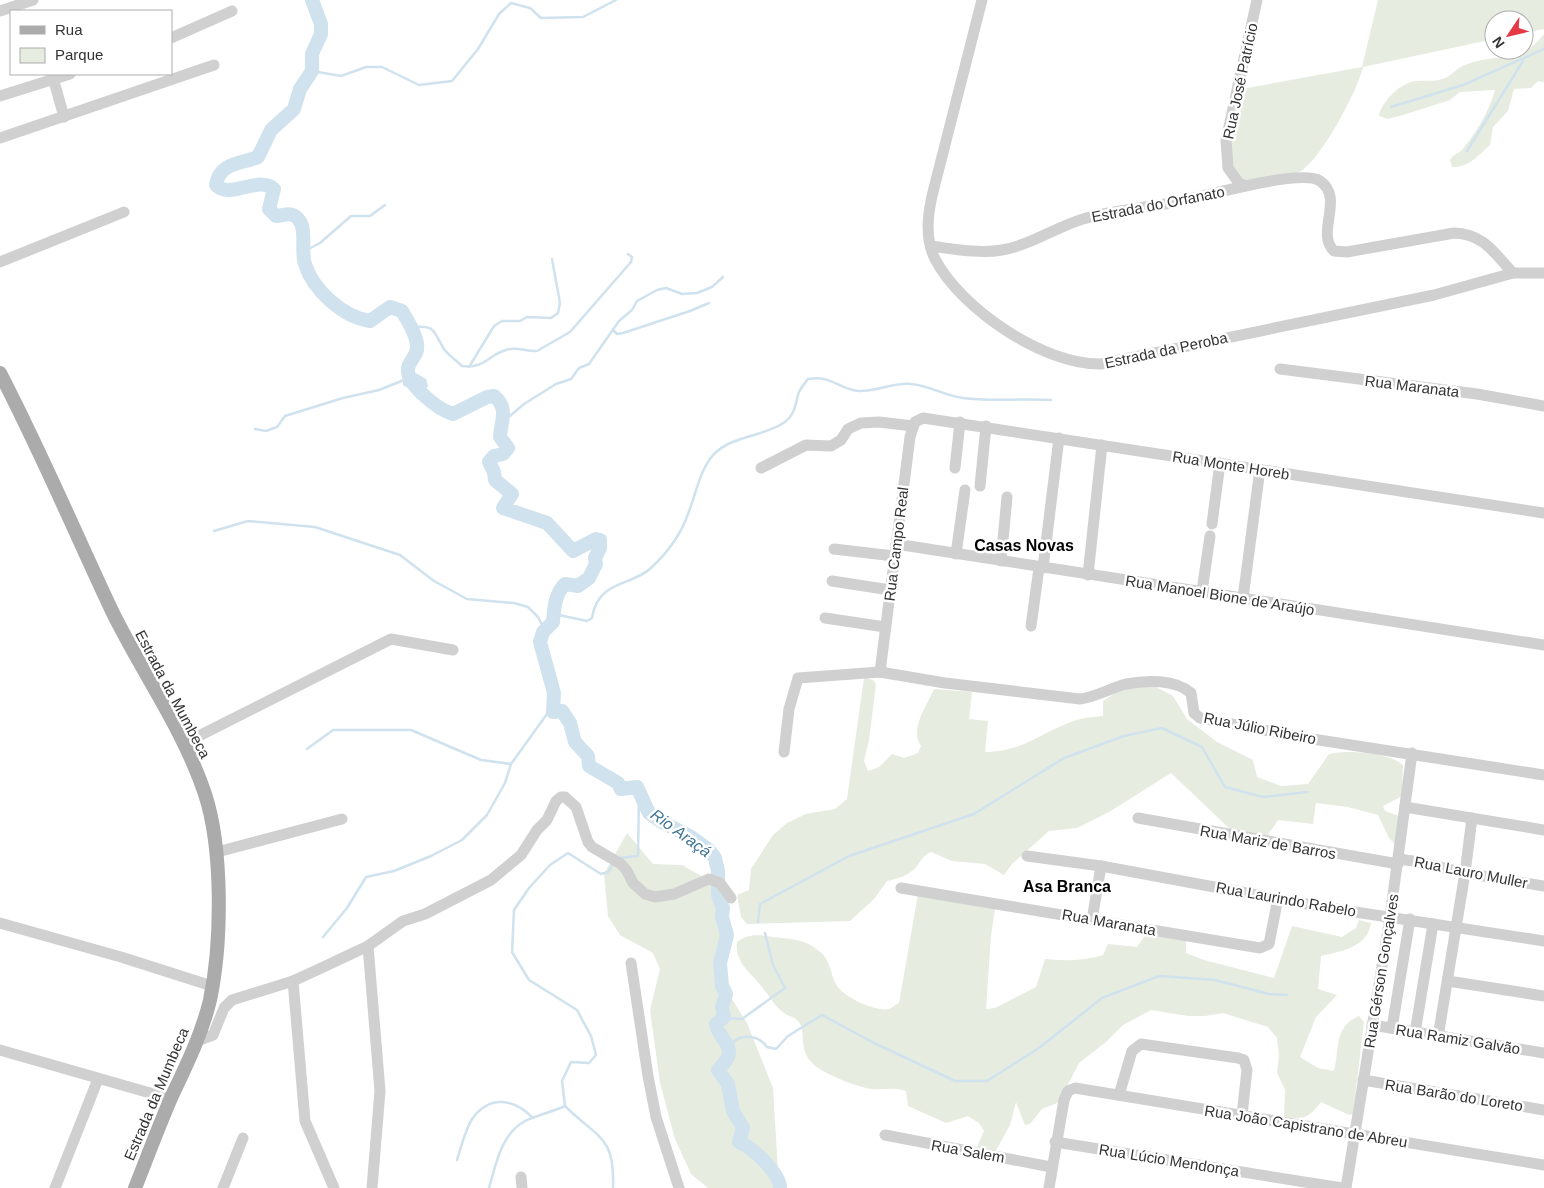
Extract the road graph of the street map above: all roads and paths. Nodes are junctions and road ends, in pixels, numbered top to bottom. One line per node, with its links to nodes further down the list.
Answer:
1 (32, 0): 4 (street)
2 (982, 0): 14 (street, Estrada da Peroba)
3 (1257, 0): 12 (street, Rua José Patrício)
4 (0, 11)
5 (232, 11): 6 (street)
6 (172, 38)
7 (214, 65): 10 (street)
8 (53, 77): 9 (street); 10 (street)
9 (0, 96)
10 (64, 117): 11 (street)
11 (0, 138)
12 (1245, 186): 14 (street, Estrada do Orfanato); 16 (street, Estrada do Orfanato)
13 (124, 212): 15 (street)
14 (931, 246): 16 (street, Estrada da Peroba)
15 (0, 262)
16 (1513, 273): 17 (street, Estrada da Peroba)
17 (1544, 273)
18 (1280, 369): 20 (street, Rua Maranata)
19 (2, 379): 53 (main road, Estrada da Mumbeca)
20 (1544, 406)
21 (960, 422): 22 (street, Rua Monte Horeb); 23 (street, Rua Monte Horeb); 28 (street)
22 (916, 423): 27 (street, Rua Monte Horeb); 36 (street, Rua Campo Real)
23 (986, 426): 24 (street, Rua Monte Horeb); 30 (street)
24 (1059, 438): 25 (street, Rua Monte Horeb); 41 (street)
25 (1102, 445): 26 (street, Rua Monte Horeb); 42 (street)
26 (1220, 463): 29 (street, Rua Monte Horeb); 34 (street)
27 (761, 468)
28 (955, 468)
29 (1260, 469): 33 (street, Rua Monte Horeb); 46 (street)
30 (980, 486)
31 (964, 490): 38 (street)
32 (1007, 497): 40 (street)
33 (1544, 513)
34 (1212, 524)
35 (1210, 536): 45 (street)
36 (896, 544): 38 (street, Rua Manoel Bione de Araújo); 39 (street, Rua Campo Real)
37 (834, 549): 39 (street)
38 (956, 554): 40 (street, Rua Manoel Bione de Araújo)
39 (894, 556): 44 (street, Rua Campo Real)
40 (1000, 561): 41 (street, Rua Manoel Bione de Araújo)
41 (1041, 568): 42 (street, Rua Manoel Bione de Araújo); 48 (street)
42 (1088, 575): 45 (street, Rua Manoel Bione de Araújo)
43 (832, 581): 44 (street)
44 (890, 590): 49 (street, Rua Campo Real)
45 (1202, 591): 46 (street, Rua Manoel Bione de Araújo)
46 (1243, 598): 50 (street, Rua Manoel Bione de Araújo)
47 (825, 618): 49 (street)
48 (1031, 626)
49 (885, 627): 52 (street, Rua Campo Real)
50 (1544, 645)
51 (453, 650): 53 (street)
52 (880, 672): 54 (street); 55 (street, Rua Júlio Ribeiro)
53 (183, 744): 62 (main road, Estrada da Mumbeca)
54 (784, 752)
55 (1412, 753): 56 (street, Rua Júlio Ribeiro); 57 (street, Rua Gérson Gonçalves)
56 (1544, 775)
57 (1405, 807): 59 (street); 64 (street, Rua Gérson Gonçalves)
58 (1138, 818): 64 (street, Rua Mariz de Barros)
59 (1472, 818): 61 (street); 66 (street)
60 (342, 819): 62 (street)
61 (1544, 830)
62 (217, 852): 82 (main road, Estrada da Mumbeca)
63 (1027, 856): 65 (street, Rua Laurindo Rabelo)
64 (1398, 862): 66 (street, Rua Lauro Muller); 71 (street, Rua Gérson Gonçalves)
65 (1101, 866): 70 (street, Rua Laurindo Rabelo); 73 (street)
66 (1466, 873): 67 (street, Rua Lauro Muller); 76 (street)
67 (1544, 886)
68 (901, 888): 73 (street, Rua Maranata)
69 (731, 898): 78 (street)
70 (1278, 898): 71 (street, Rua Laurindo Rabelo); 73 (street, Rua Maranata)
71 (1390, 917): 72 (street, Rua Laurindo Rabelo); 84 (street, Rua Gérson Gonçalves)
72 (1410, 919): 75 (street, Rua Laurindo Rabelo); 85 (street)
73 (1092, 920)
74 (0, 924): 82 (street)
75 (1433, 924): 76 (street, Rua Laurindo Rabelo); 86 (street)
76 (1455, 926): 77 (street, Rua Laurindo Rabelo); 81 (street)
77 (1544, 941)
78 (368, 946): 80 (street); 107 (street)
79 (631, 963): 108 (street)
80 (293, 981): 88 (street); 106 (street)
81 (1448, 981): 83 (street); 87 (street)
82 (212, 986): 88 (main road, Estrada da Mumbeca)
83 (1544, 996)
84 (1372, 1025): 85 (street, Rua Ramiz Galvão); 92 (street, Rua Gérson Gonçalves)
85 (1392, 1028): 86 (street, Rua Ramiz Galvão)
86 (1415, 1033): 87 (street, Rua Ramiz Galvão)
87 (1438, 1037): 90 (street, Rua Ramiz Galvão)
88 (198, 1042): 94 (main road, Estrada da Mumbeca)
89 (0, 1050): 91 (street)
90 (1544, 1053)
91 (98, 1079): 94 (street); 103 (street)
92 (1363, 1080): 95 (street, Rua Barão do Loreto); 97 (street, Rua Gérson Gonçalves)
93 (1119, 1095): 96 (street, Rua João Capistrano de Abreu); 96 (street); 100 (street, Rua João Capistrano de Abreu)
94 (171, 1099): 104 (main road, Estrada da Mumbeca)
95 (1544, 1110)
96 (1242, 1115): 97 (street, Rua João Capistrano de Abreu)
97 (1355, 1134): 101 (street, Rua João Capistrano de Abreu); 111 (street, Rua Gérson Gonçalves)
98 (885, 1135): 102 (street, Rua Salem)
99 (243, 1138): 105 (street)
100 (1055, 1142): 102 (street); 110 (street, Rua Lúcio Mendonça)
101 (1544, 1165)
102 (1051, 1167): 109 (street)
103 (55, 1188)
104 (135, 1188)
105 (223, 1188)
106 (334, 1188)
107 (372, 1188)
108 (679, 1188)
109 (1049, 1188)
110 (1342, 1188)
111 (1346, 1188)

